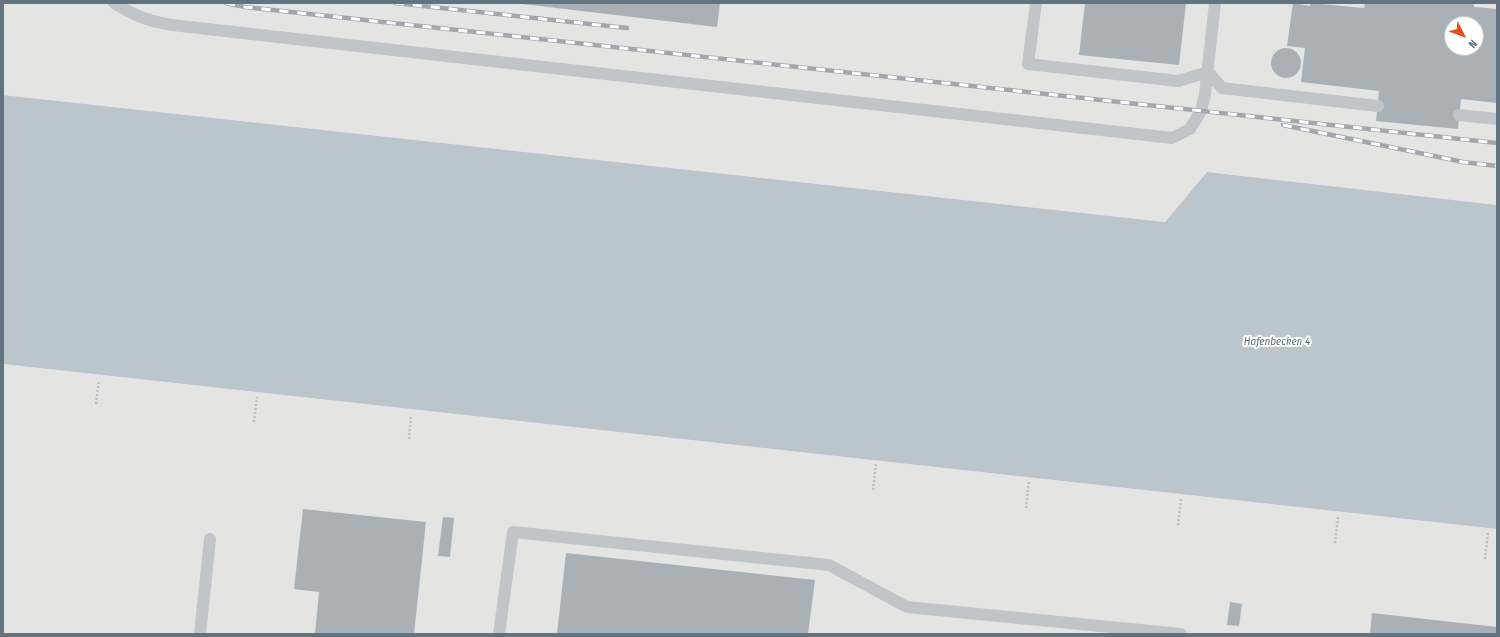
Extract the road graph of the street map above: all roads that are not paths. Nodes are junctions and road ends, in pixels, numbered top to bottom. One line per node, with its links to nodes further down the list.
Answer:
1 (114, 3): 4 (lane)
2 (1036, 3): 4 (lane)
3 (1215, 3): 4 (lane)
4 (1208, 72): 5 (lane)
5 (1378, 106)
6 (1459, 115): 7 (lane)
7 (1497, 119)
8 (210, 538): 9 (lane)
9 (200, 634)
10 (499, 634): 11 (lane)
11 (1181, 634)

